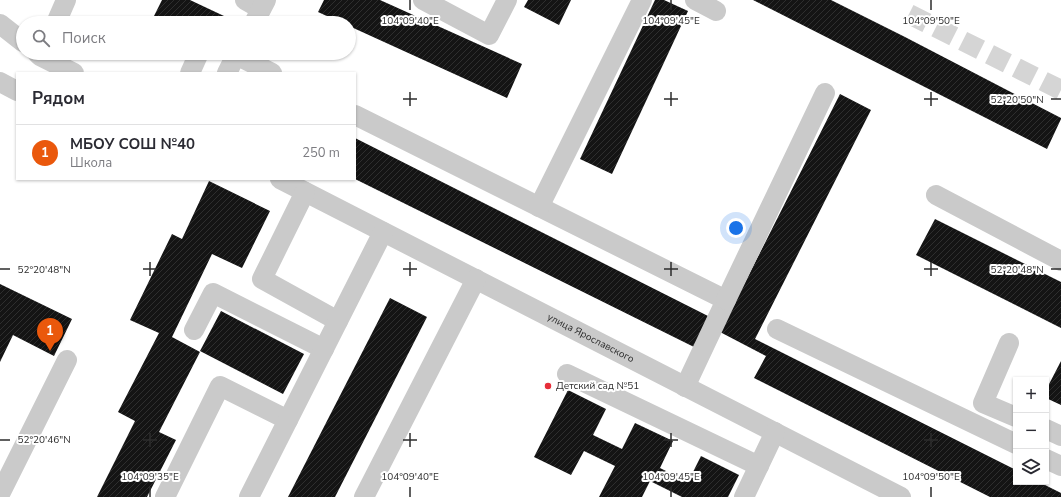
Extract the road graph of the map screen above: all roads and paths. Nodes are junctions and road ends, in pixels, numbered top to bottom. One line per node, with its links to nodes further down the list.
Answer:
1 (66, 0): 7 (street)
2 (423, 0): 3 (street)
3 (507, 0)
4 (642, 0): 25 (street)
5 (695, 0): 6 (street)
6 (716, 11)
7 (59, 16)
8 (0, 24): 9 (street)
9 (16, 37)
10 (51, 60): 14 (street)
11 (196, 60): 15 (street)
12 (234, 60): 16 (street)
13 (248, 60): 17 (street)
14 (72, 72)
15 (190, 72)
16 (228, 72)
17 (270, 72)
18 (0, 82): 19 (street)
19 (16, 90)
20 (825, 93): 29 (street)
21 (356, 116): 25 (street)
22 (282, 180): 23 (street, улица Ярославского)
23 (305, 192): 26 (street, улица Ярославского); 30 (street)
24 (936, 195): 27 (street)
25 (539, 207): 29 (street)
26 (383, 232): 28 (street, улица Ярославского); 30 (street)
27 (1061, 261)
28 (476, 279): 37 (street, улица Ярославского); 50 (street)
29 (726, 300): 37 (street)
30 (338, 321): 34 (street)
31 (777, 329): 43 (street)
32 (194, 330): 34 (street)
33 (1009, 343): 38 (street)
34 (324, 349): 39 (street)
35 (67, 360): 47 (street)
36 (567, 374): 45 (street)
37 (685, 387): 41 (street, улица Ярославского)
38 (1013, 416)
39 (288, 420): 48 (street); 49 (street)
40 (1049, 430): 42 (street)
41 (775, 432): 45 (street); 52 (street, улица Ярославского)
42 (1061, 436)
43 (1013, 443)
44 (1049, 460): 46 (street)
45 (759, 466): 51 (street)
46 (1061, 466)
47 (0, 494)
48 (165, 497)
49 (249, 497)
50 (364, 497)
51 (744, 497)
52 (901, 497)

